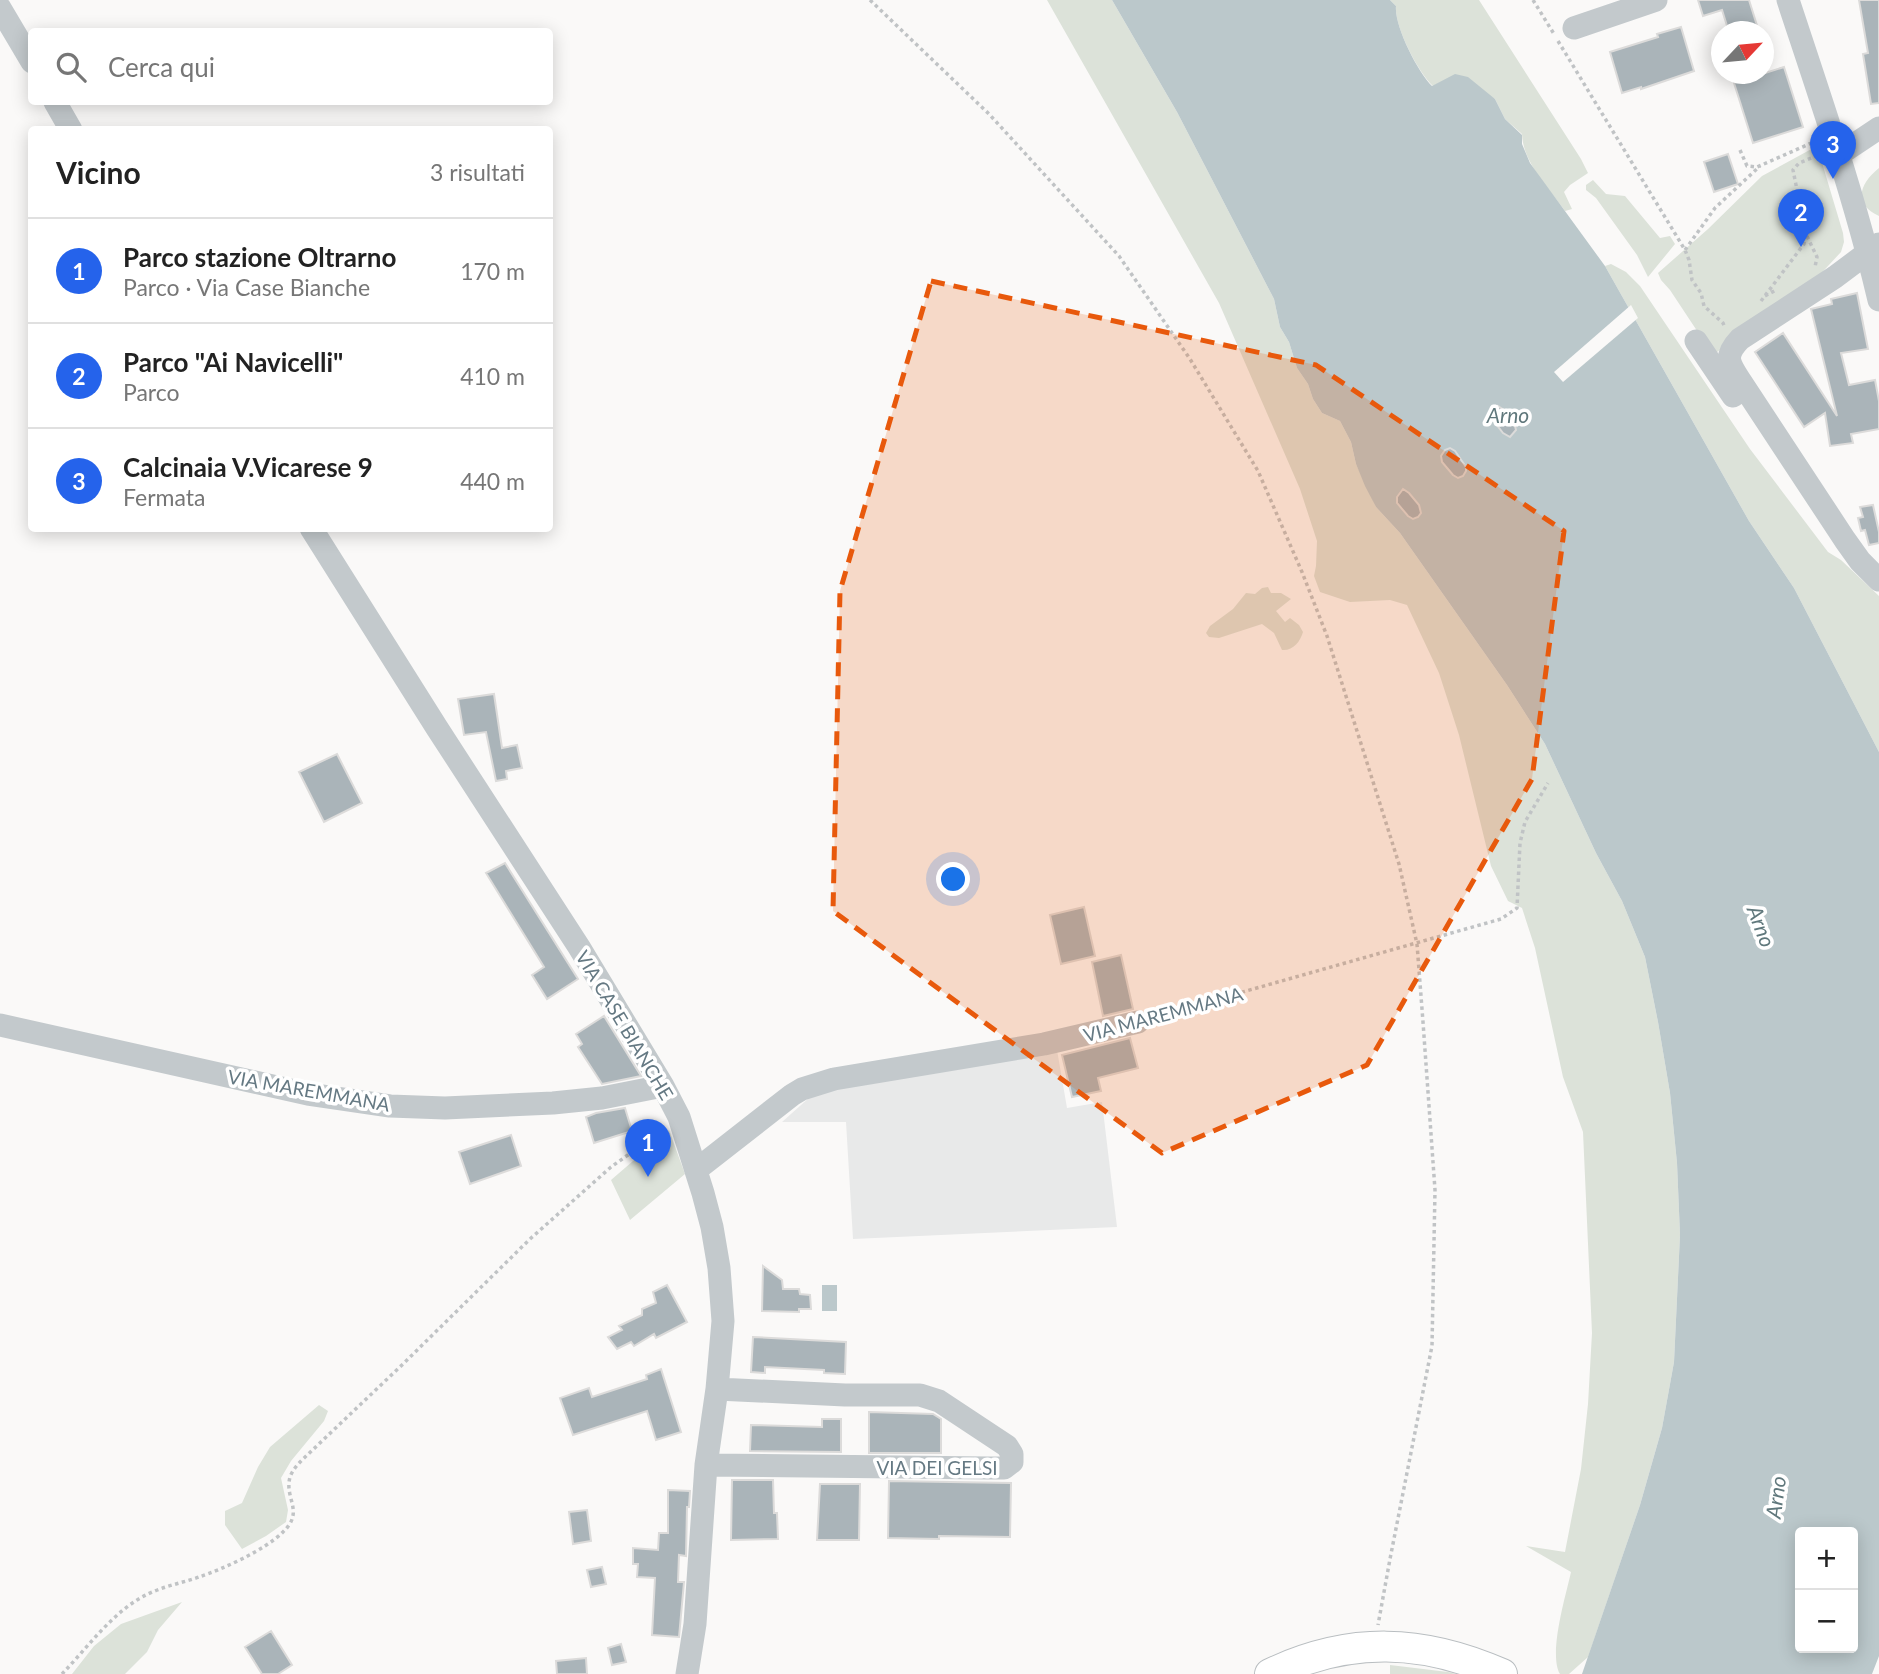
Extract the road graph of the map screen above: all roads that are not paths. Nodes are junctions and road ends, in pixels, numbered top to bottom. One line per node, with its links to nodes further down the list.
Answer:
1 (1656, 0): 4 (street)
2 (1788, 0): 9 (street)
3 (0, 8): 5 (street)
4 (1574, 28)
5 (28, 55)
6 (56, 105): 7 (street)
7 (69, 126)
8 (1879, 128): 9 (street)
9 (1836, 145): 10 (street)
10 (1873, 248): 11 (street); 14 (street)
11 (1879, 300)
12 (1696, 341): 14 (street)
13 (314, 532): 17 (street, VIA CASE BIANCHE)
14 (1879, 581)
15 (1138, 1022): 18 (street, VIA MAREMMANA)
16 (0, 1025): 17 (street, VIA MAREMMANA)
17 (663, 1086): 18 (street, VIA CASE BIANCHE)
18 (696, 1170): 19 (street, VIA CASE BIANCHE)
19 (717, 1389): 20 (street, VIA CASE BIANCHE); 20 (street, VIA DEI GELSI)
20 (705, 1465): 21 (street, VIA CASE BIANCHE)
21 (687, 1674)
22 (1270, 1674): 23 (main road)
23 (1502, 1674)

